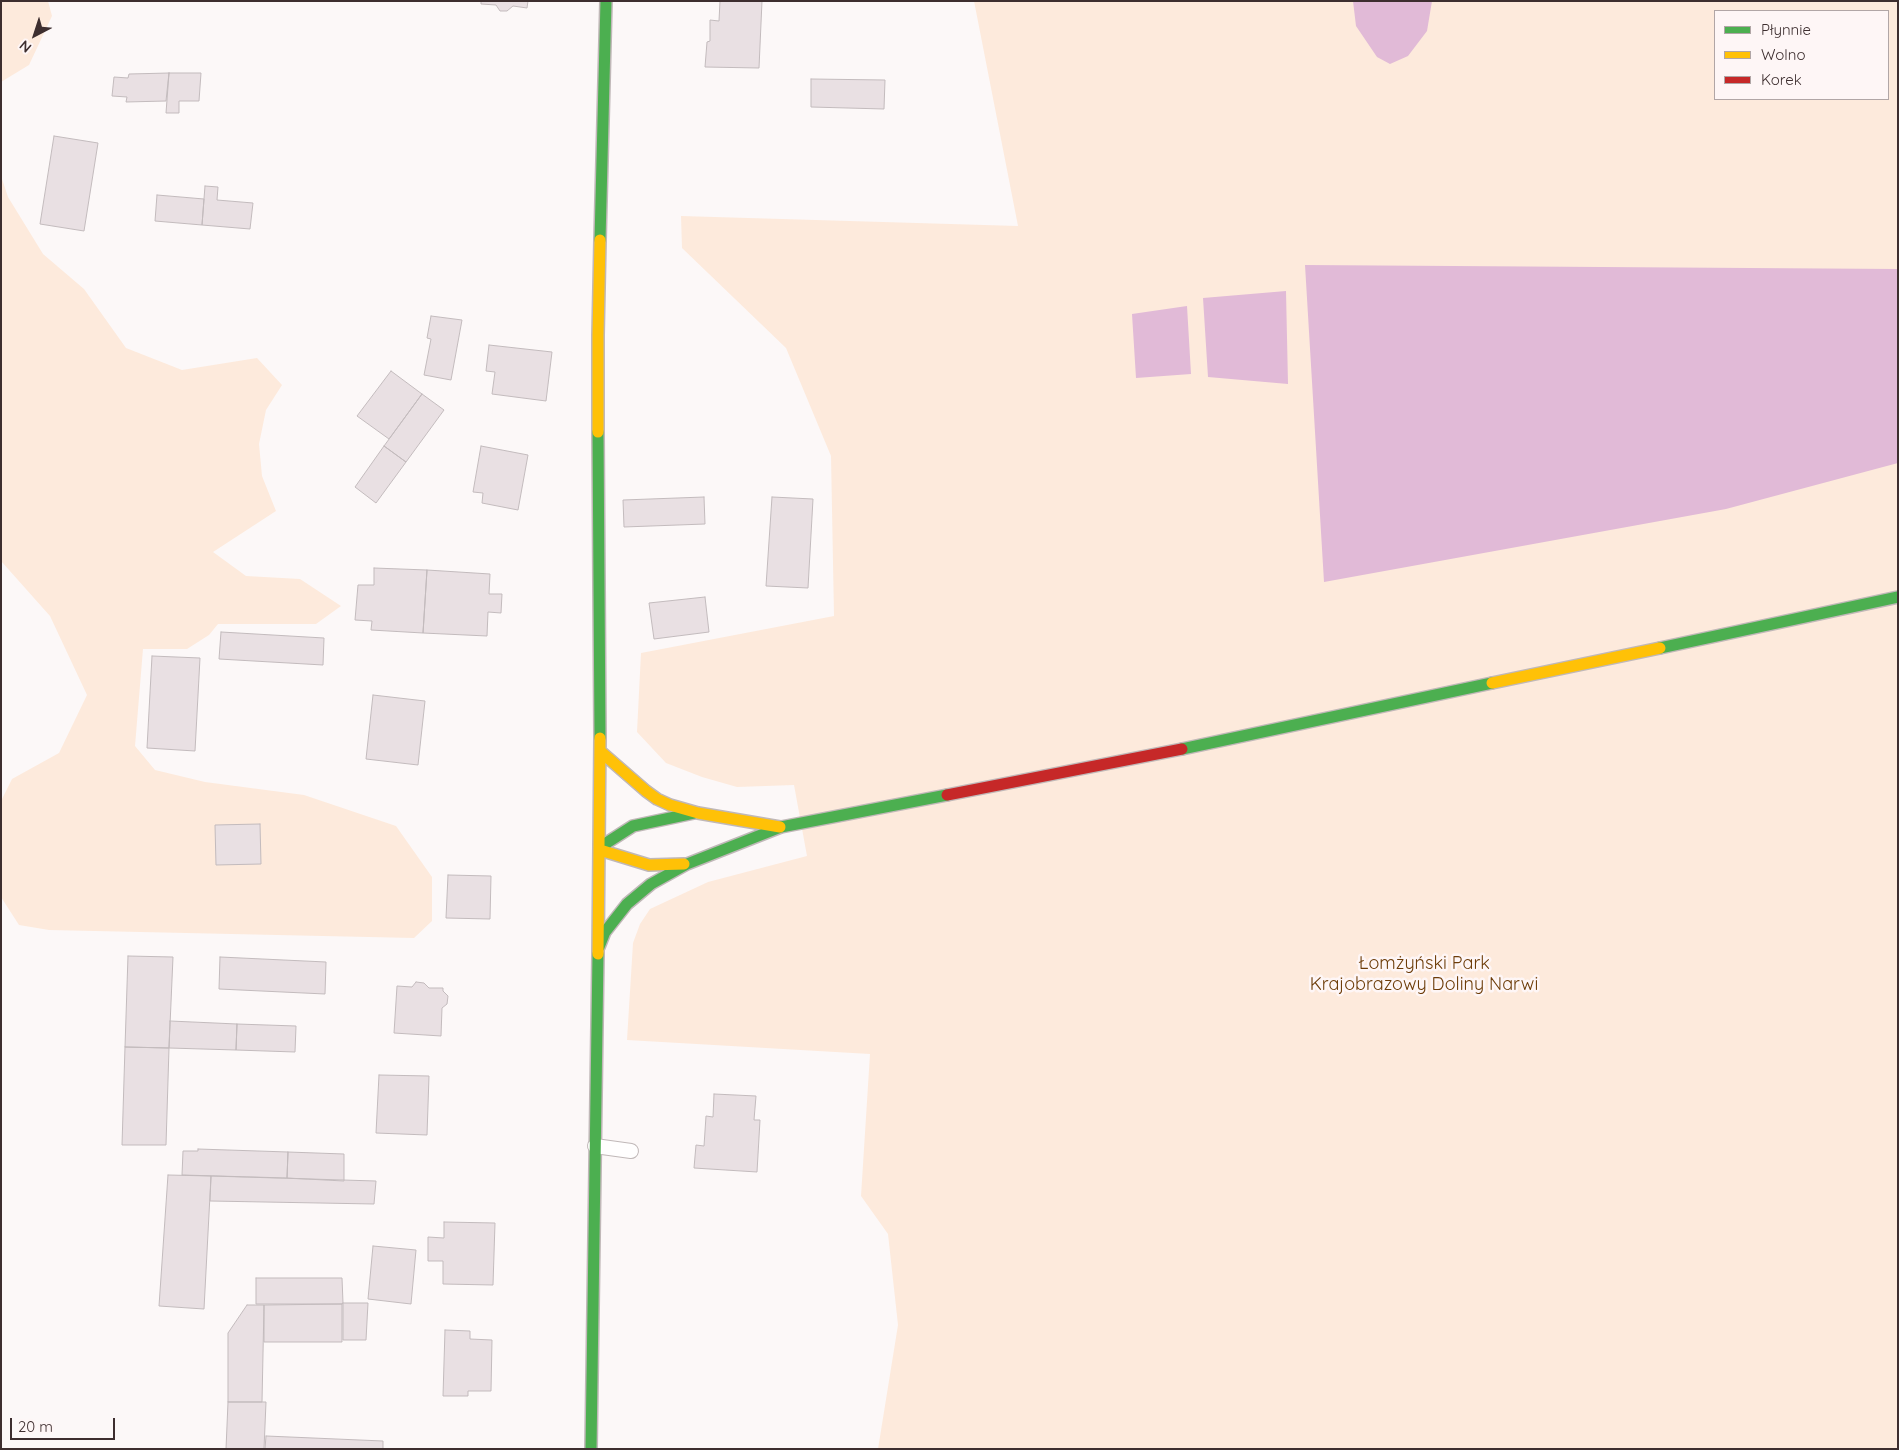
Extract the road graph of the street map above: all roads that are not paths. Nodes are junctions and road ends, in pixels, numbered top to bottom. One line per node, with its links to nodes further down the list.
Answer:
1 (606, 1): 3 (street)
2 (1898, 597): 5 (street)
3 (600, 751): 4 (street); 6 (street)
4 (698, 813): 5 (street); 6 (street)
5 (781, 827): 7 (street)
6 (600, 850): 7 (street); 8 (street)
7 (687, 864): 8 (street)
8 (598, 949): 9 (street)
9 (595, 1146): 10 (lane); 11 (street)
10 (631, 1151)
11 (591, 1449)

